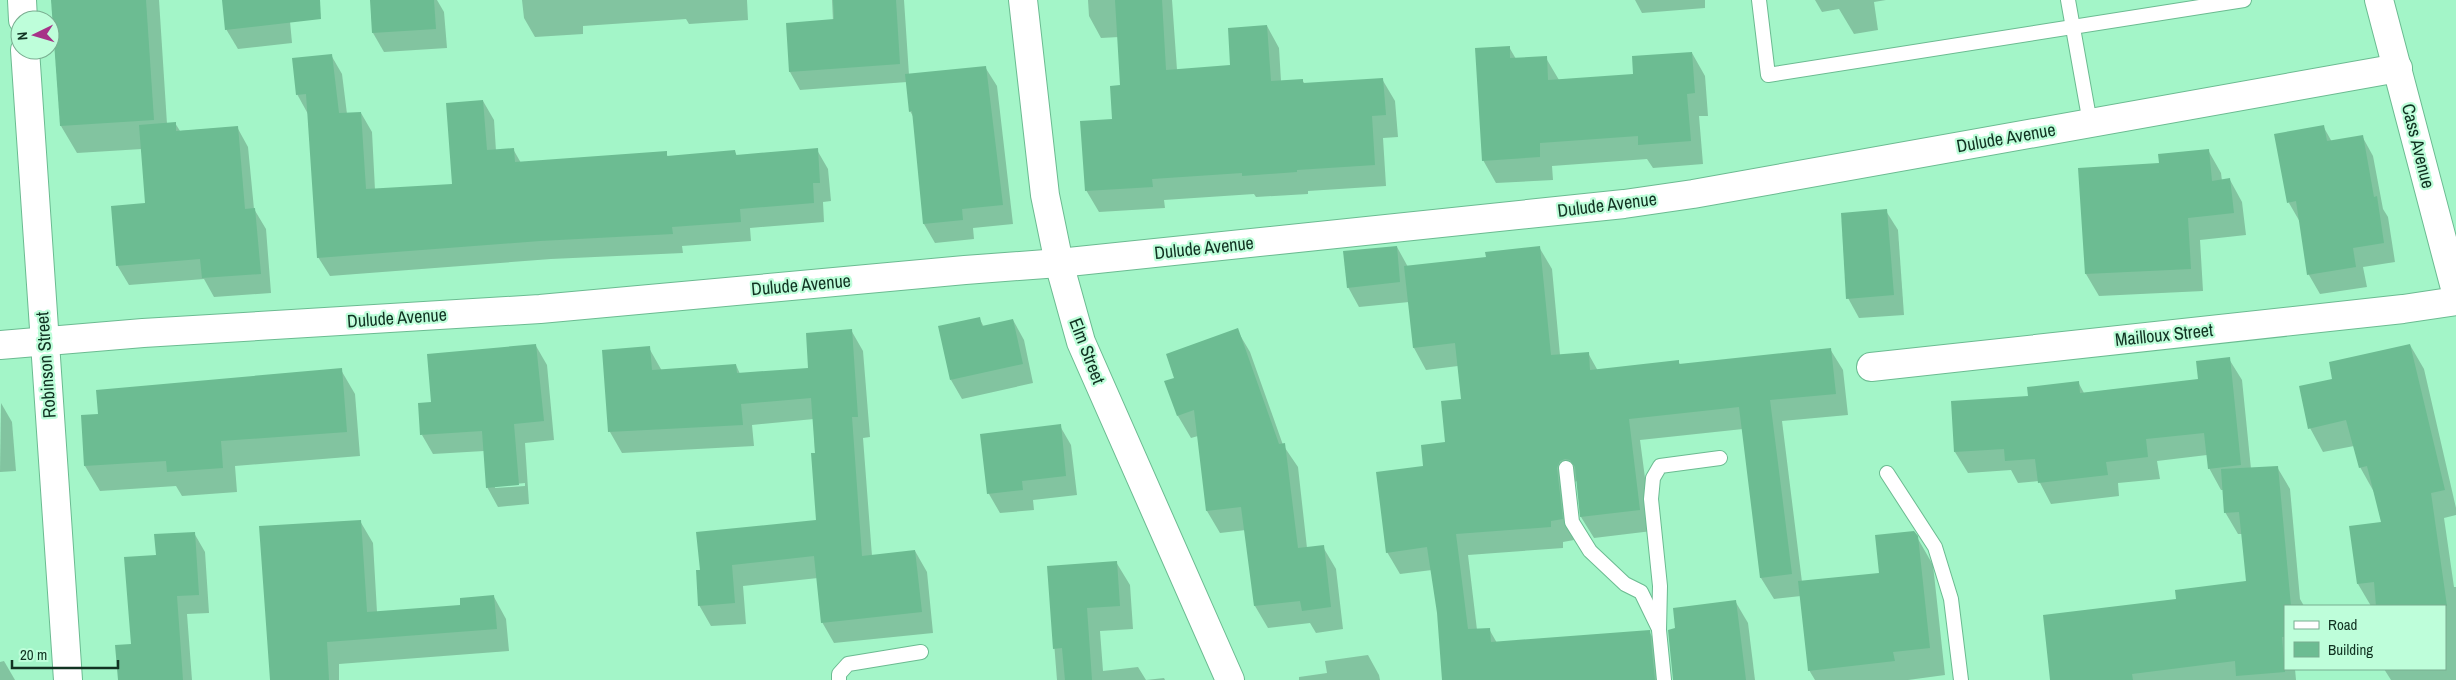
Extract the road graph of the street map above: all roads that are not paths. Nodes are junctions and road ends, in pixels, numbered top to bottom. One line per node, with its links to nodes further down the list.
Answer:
1 (1022, 0): 10 (street, Elm Street)
2 (1759, 0): 6 (lane)
3 (2068, 0): 6 (lane)
4 (2244, 0): 6 (lane)
5 (2379, 0): 8 (street, Cass Avenue)
6 (2072, 27): 9 (lane)
7 (26, 60): 13 (street, Robinson Street)
8 (2398, 68): 9 (street, Dulude Avenue); 11 (street, Cass Avenue)
9 (2090, 123): 10 (street, Dulude Avenue)
10 (1059, 263): 13 (street, Dulude Avenue); 23 (street, Elm Street)
11 (2456, 292)
12 (2456, 301): 15 (street, Mailloux Street)
13 (44, 342): 14 (street, Dulude Avenue); 21 (street, Robinson Street)
14 (0, 345)
15 (1871, 367)
16 (1720, 458): 19 (lane)
17 (1566, 468): 19 (lane)
18 (1887, 474): 25 (lane)
19 (1659, 630): 24 (lane)
20 (921, 652): 22 (lane)
21 (68, 680)
22 (839, 680)
23 (1230, 680)
24 (1664, 680)
25 (1961, 680)

